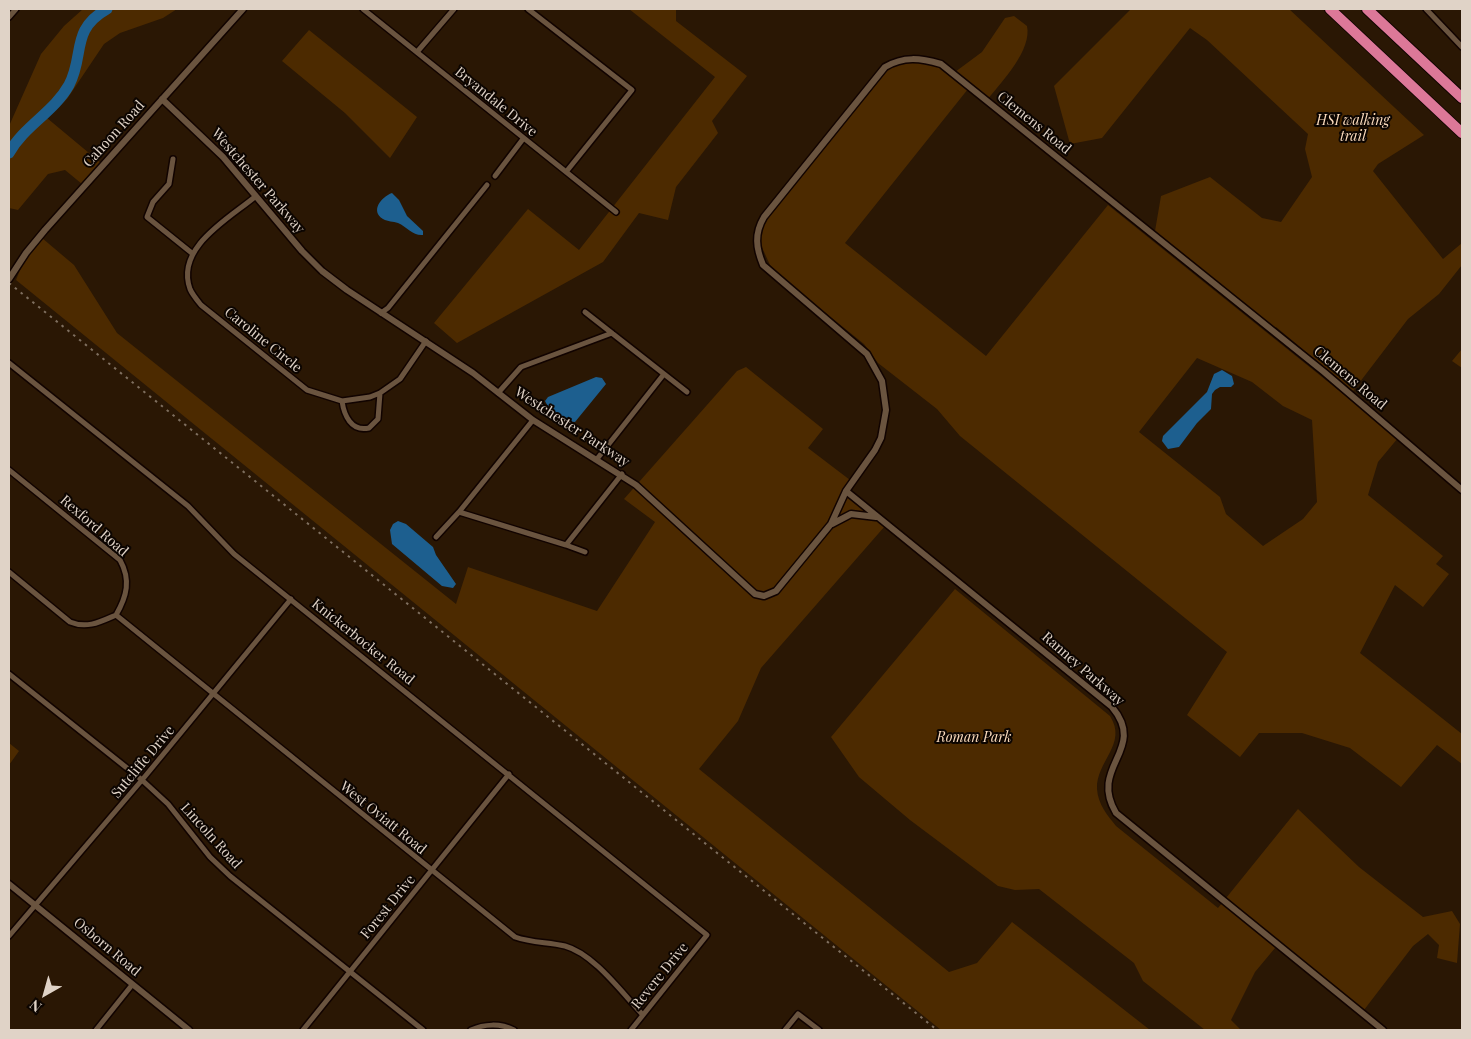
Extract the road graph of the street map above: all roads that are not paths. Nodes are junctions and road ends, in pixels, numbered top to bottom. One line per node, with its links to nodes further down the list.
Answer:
1 (16, 9): 9 (street)
2 (243, 9): 13 (street, Cahoon Road)
3 (363, 9): 11 (street, Bryandale Drive)
4 (454, 9): 11 (street)
5 (528, 9): 17 (street)
6 (1330, 9): 14 (highway)
7 (1367, 9): 12 (highway)
8 (1426, 9): 10 (street)
9 (9, 17)
10 (1462, 47)
11 (417, 52): 15 (street, Bryandale Drive)
12 (1462, 98)
13 (162, 99): 20 (street, Westchester Parkway); 23 (street, Cahoon Road)
14 (1462, 133)
15 (524, 139): 17 (street, Bryandale Drive); 18 (street)
16 (172, 159): 22 (street)
17 (566, 172): 21 (street, Bryandale Drive)
18 (495, 176)
19 (487, 185): 25 (street)
20 (256, 196): 22 (street, Caroline Circle); 25 (street, Westchester Parkway)
21 (616, 212)
22 (193, 254): 34 (street, Caroline Circle)
23 (9, 279)
24 (586, 312): 26 (street)
25 (381, 313): 27 (street, Westchester Parkway)
26 (612, 333): 30 (street); 33 (street)
27 (426, 341): 32 (street, Caroline Circle); 33 (street, Westchester Parkway)
28 (9, 363): 48 (street, Knickerbocker Road)
29 (875, 366): 39 (street, Clemens Road); 40 (street, Westchester Parkway)
30 (664, 374): 31 (street); 36 (street)
31 (687, 392)
32 (380, 393): 34 (street, Caroline Circle); 34 (street)
33 (498, 393): 35 (street, Westchester Parkway)
34 (342, 400)
35 (533, 420): 36 (street, Westchester Parkway); 41 (street)
36 (597, 458): 38 (street, Westchester Parkway)
37 (9, 470): 49 (street, Rexford Road)
38 (622, 474): 43 (street, Westchester Parkway); 45 (street)
39 (1462, 490)
40 (846, 491): 42 (street, Ranney Parkway); 43 (street, Westchester Parkway)
41 (459, 512): 44 (street); 45 (street)
42 (880, 518): 43 (street); 71 (street, Ranney Parkway)
43 (831, 524)
44 (436, 538)
45 (566, 545): 46 (street)
46 (585, 552)
47 (9, 572): 49 (street)
48 (291, 599): 51 (street, Sutcliffe Drive); 52 (street, Knickerbocker Road)
49 (116, 615): 51 (street, West Oviatt Road)
50 (9, 674): 53 (street, Lincoln Road)
51 (213, 695): 53 (street, Sutcliffe Drive); 54 (street, West Oviatt Road)
52 (509, 774): 54 (street, Forest Drive); 57 (street, Knickerbocker Road)
53 (142, 780): 56 (street, Sutcliffe Drive); 59 (street, Lincoln Road)
54 (431, 871): 59 (street, Forest Drive); 61 (street, West Oviatt Road)
55 (9, 884): 56 (street, Osborn Road)
56 (36, 906): 58 (street, Sutcliffe Drive); 60 (street, Osborn Road)
57 (707, 935): 61 (street, Revere Drive)
58 (9, 936)
59 (349, 972): 64 (street, Forest Drive); 65 (street, Lincoln Road)
60 (132, 985): 62 (street); 63 (street, Osborn Road)
61 (643, 1015): 68 (street, Revere Drive)
62 (96, 1030)
63 (189, 1030)
64 (303, 1030)
65 (423, 1030)
66 (471, 1030): 67 (street)
67 (514, 1030)
68 (631, 1030)
69 (785, 1030): 70 (street)
70 (819, 1030)
71 (1383, 1030)

